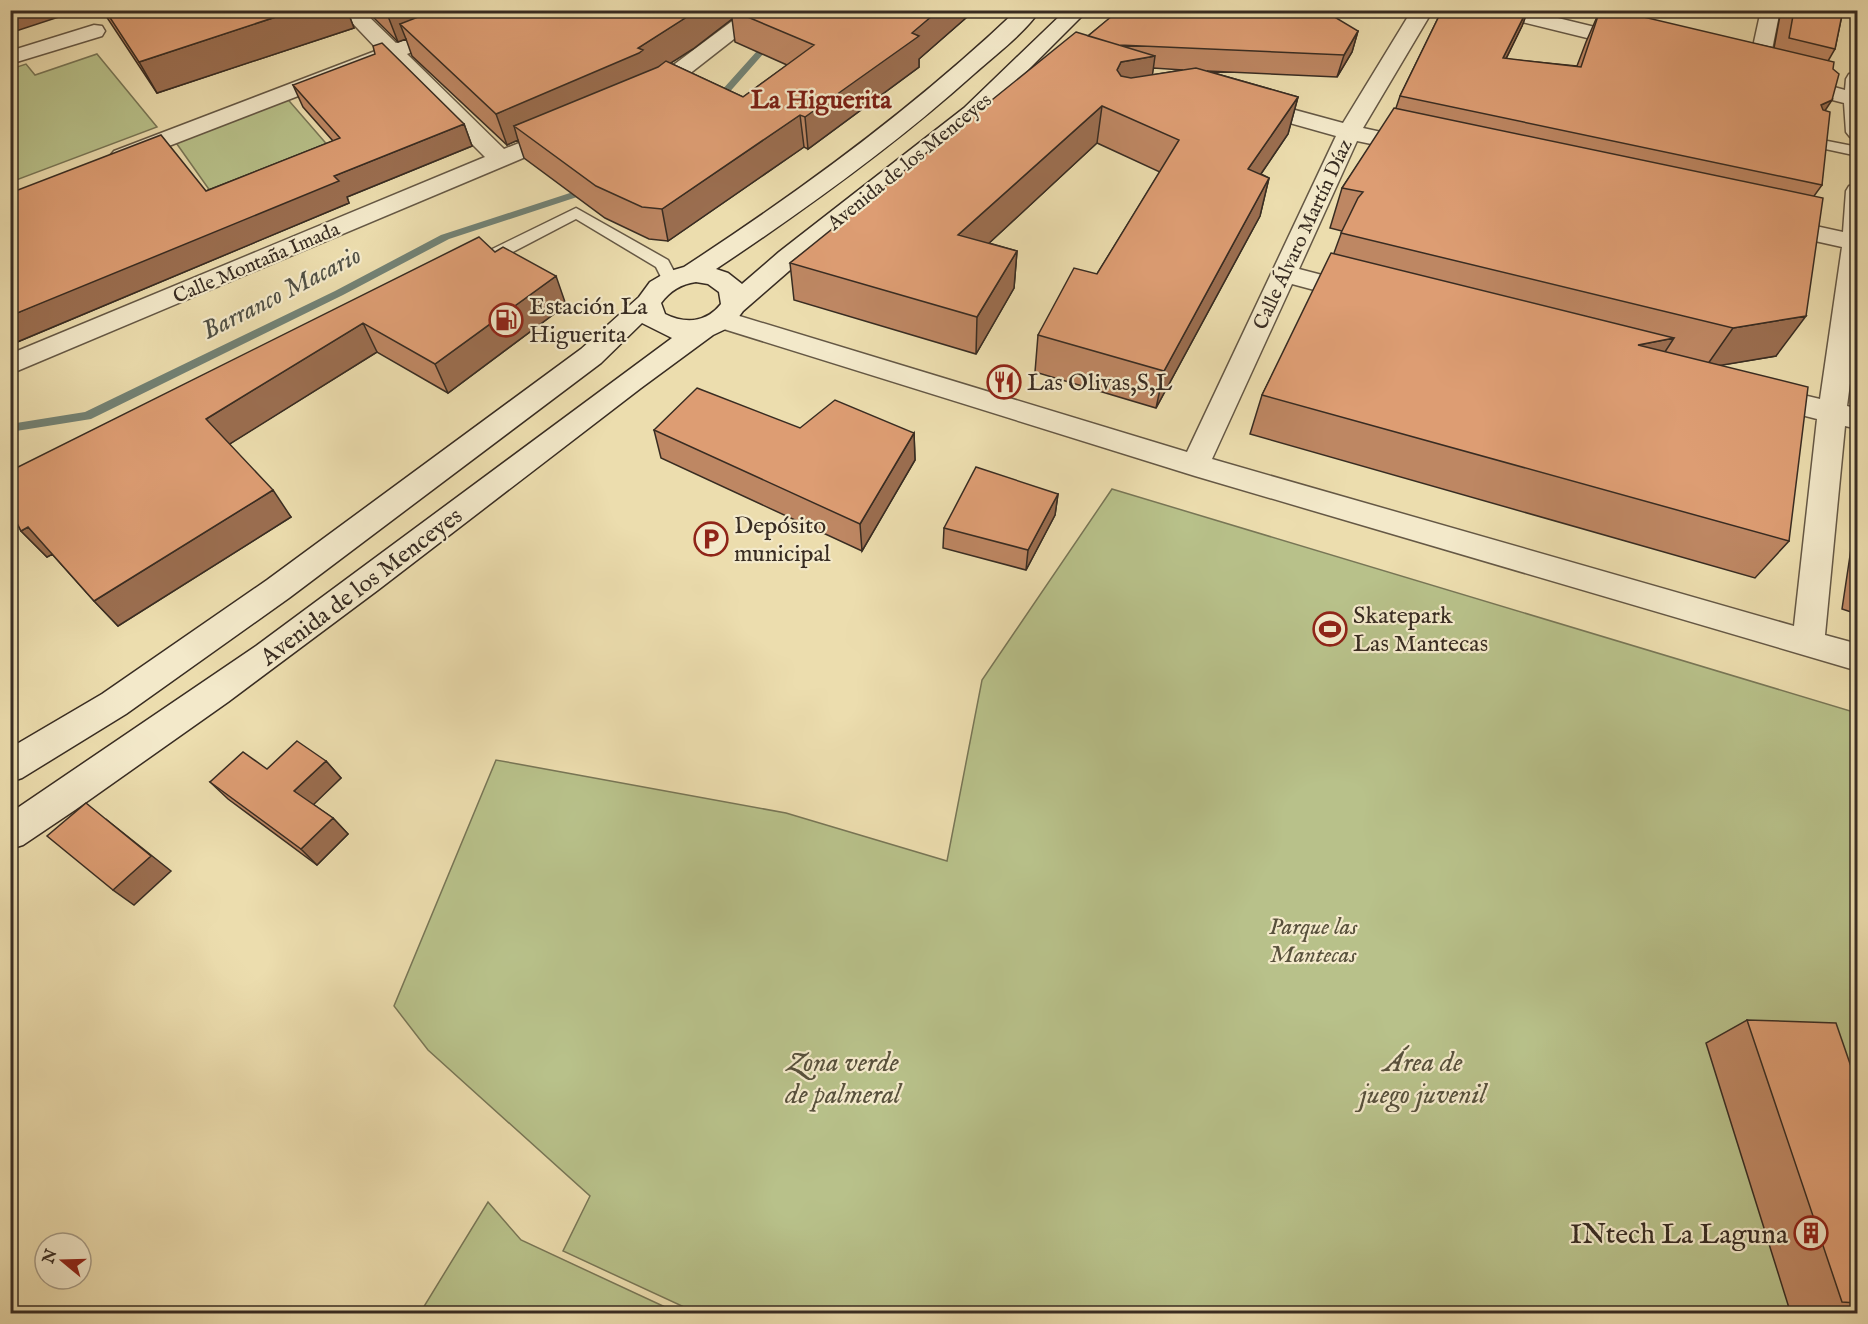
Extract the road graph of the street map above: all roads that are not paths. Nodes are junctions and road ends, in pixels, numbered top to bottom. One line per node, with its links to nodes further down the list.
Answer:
1 (350, 10): 11 (street)
2 (503, 10): 11 (street)
3 (761, 10): 17 (street)
4 (1029, 10): 31 (street, Avenida de los Menceyes)
5 (1078, 10): 34 (street, Avenida de los Menceyes)
6 (1423, 10): 19 (street, Calle Álvaro Martín Díaz)
7 (1497, 10): 10 (street)
8 (1771, 10): 14 (street)
9 (94, 31): 12 (street)
10 (1655, 49)
11 (393, 54): 24 (street); 25 (street)
12 (10, 58)
13 (1734, 68): 14 (street)
14 (1757, 74): 15 (street)
15 (1857, 92): 20 (street)
16 (1226, 99): 19 (street)
17 (633, 102)
18 (578, 126): 24 (street, Calle Montaña Imada)
19 (1349, 132): 22 (street); 30 (street, Calle Álvaro Martín Díaz)
20 (1857, 132)
21 (1807, 141): 23 (lane)
22 (1441, 152)
23 (1857, 153)
24 (501, 159): 35 (street, Calle Montaña Imada)
25 (96, 166)
26 (1857, 191): 28 (street)
27 (1751, 220): 28 (street)
28 (1856, 243): 37 (street)
29 (470, 267): 31 (lane)
30 (1283, 273): 32 (street); 38 (street, Calle Álvaro Martín Díaz)
31 (680, 277): 33 (street); 34 (street)
32 (1386, 299)
33 (648, 303): 34 (street); 41 (street, Avenida de los Menceyes)
34 (720, 318): 38 (street); 42 (street, Avenida de los Menceyes)
35 (10, 365)
36 (1740, 389): 37 (street)
37 (1844, 416): 39 (street)
38 (1195, 465): 39 (street)
39 (1808, 644): 40 (street)
40 (1857, 658)
41 (10, 767)
42 (10, 833)

